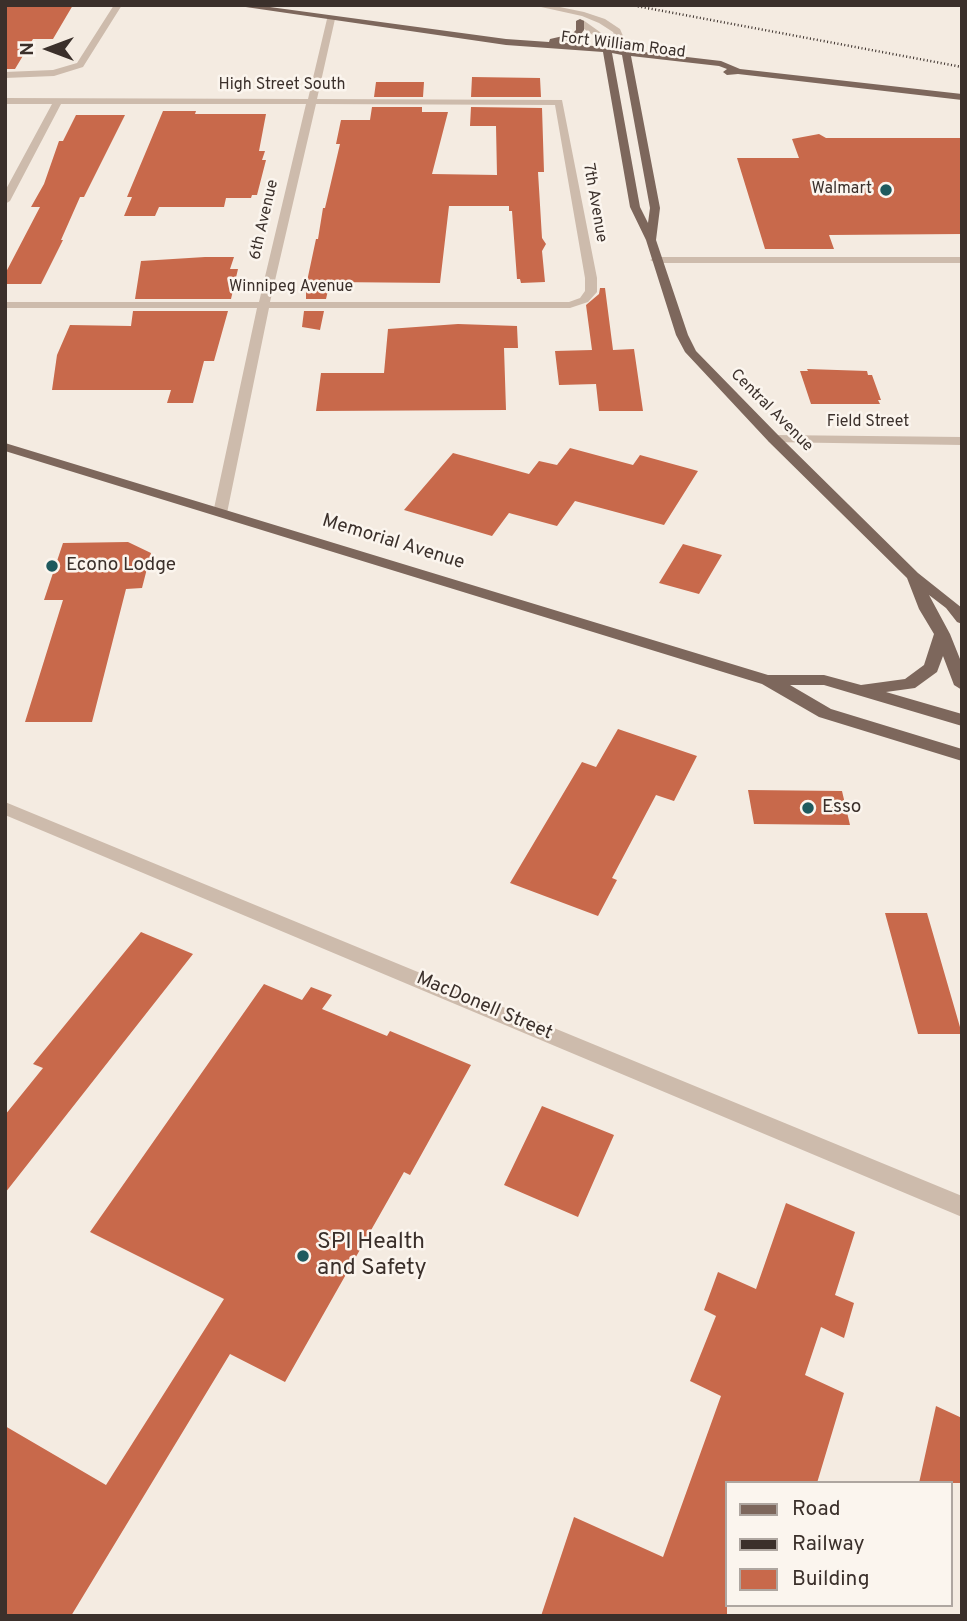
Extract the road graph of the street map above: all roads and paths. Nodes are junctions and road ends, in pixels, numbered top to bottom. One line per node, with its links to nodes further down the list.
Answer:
1 (118, 5): 10 (street)
2 (236, 5): 4 (main road, Fort William Road)
3 (540, 6): 5 (street, Central Avenue); 9 (street, Central Avenue)
4 (331, 19): 6 (main road, Fort William Road); 14 (street, 6th Avenue)
5 (580, 21): 7 (main road); 8 (street, Central Avenue)
6 (506, 42): 7 (main road, Fort William Road); 8 (main road, Fort William Road)
7 (538, 42): 8 (main road, Fort William Road)
8 (607, 55): 9 (main road, Fort William Road); 17 (main road, Central Avenue)
9 (627, 58): 11 (main road, Fort William Road); 17 (main road, Central Avenue)
10 (5, 75)
11 (962, 97)
12 (5, 101): 13 (street, High Street South)
13 (58, 101): 14 (street, High Street South); 16 (street)
14 (311, 102): 15 (street, High Street South); 21 (street, 6th Avenue)
15 (559, 102): 20 (street, 7th Avenue)
16 (5, 201)
17 (651, 240): 18 (main road, Central Avenue)
18 (656, 260): 19 (street); 23 (main road, Central Avenue)
19 (962, 260)
20 (576, 303): 21 (street, Winnipeg Avenue)
21 (264, 304): 22 (street, Winnipeg Avenue); 26 (street, 6th Avenue)
22 (5, 305)
23 (774, 439): 24 (street, Field Street); 27 (main road, Central Avenue)
24 (962, 441)
25 (5, 447): 26 (main road, Memorial Avenue)
26 (220, 513): 30 (main road, Memorial Avenue)
27 (913, 576): 28 (main road, Central Avenue); 29 (main road, Central Avenue)
28 (962, 619)
29 (942, 634): 31 (main road, Central Avenue); 32 (main road)
30 (768, 680): 32 (main road, Memorial Avenue); 34 (main road, Memorial Avenue)
31 (962, 685)
32 (858, 690): 33 (main road, Memorial Avenue)
33 (962, 720)
34 (962, 755)
35 (5, 808): 36 (street, MacDonell Street)
36 (962, 1207)

